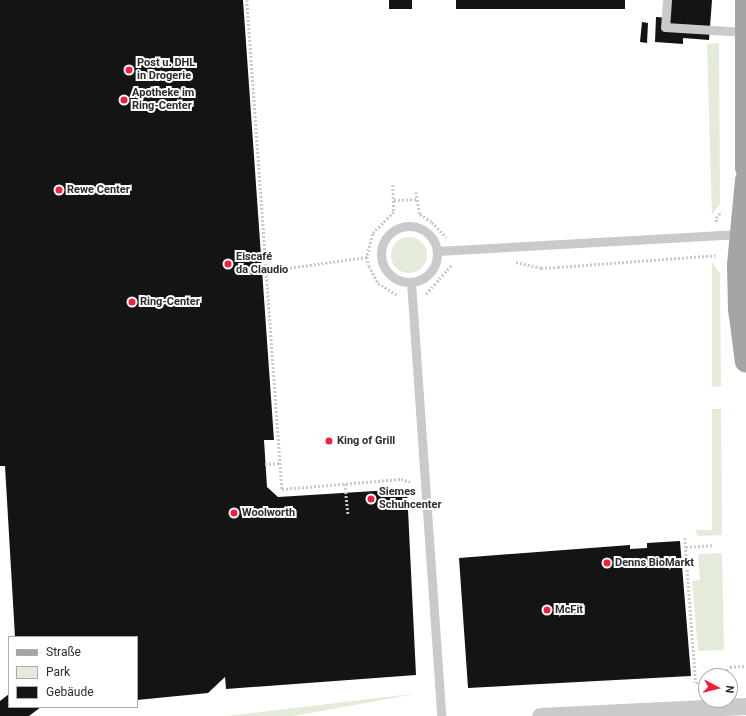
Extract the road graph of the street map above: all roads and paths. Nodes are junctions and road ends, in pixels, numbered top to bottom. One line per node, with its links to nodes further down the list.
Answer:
1 (247, 0): 12 (path)
2 (667, 0): 4 (lane)
3 (746, 0): 4 (main road)
4 (745, 32): 5 (main road)
5 (746, 168)
6 (746, 180): 15 (main road)
7 (393, 185): 10 (path)
8 (416, 192): 9 (path)
9 (417, 199): 10 (path); 16 (path)
10 (394, 200): 19 (path)
11 (258, 214): 12 (path)
12 (262, 214): 22 (path)
13 (712, 222): 14 (path)
14 (716, 222)
15 (743, 234): 17 (lane); 26 (main road)
16 (450, 238)
17 (437, 251): 23 (lane); 23 (lane)
18 (716, 255): 20 (path)
19 (367, 257): 22 (path); 24 (path)
20 (510, 262)
21 (459, 264): 25 (path)
22 (266, 271): 27 (path)
23 (411, 282): 39 (lane)
24 (400, 299)
25 (423, 301)
26 (746, 362)
27 (280, 463): 28 (path); 29 (path)
28 (265, 464)
29 (345, 484): 30 (path); 31 (path)
30 (412, 486)
31 (348, 515)
32 (685, 538): 34 (path)
33 (714, 545): 34 (path)
34 (686, 547): 37 (path)
35 (746, 666): 36 (path)
36 (729, 668)
37 (698, 683)
38 (746, 706): 40 (street)
39 (441, 716)
40 (540, 716)

